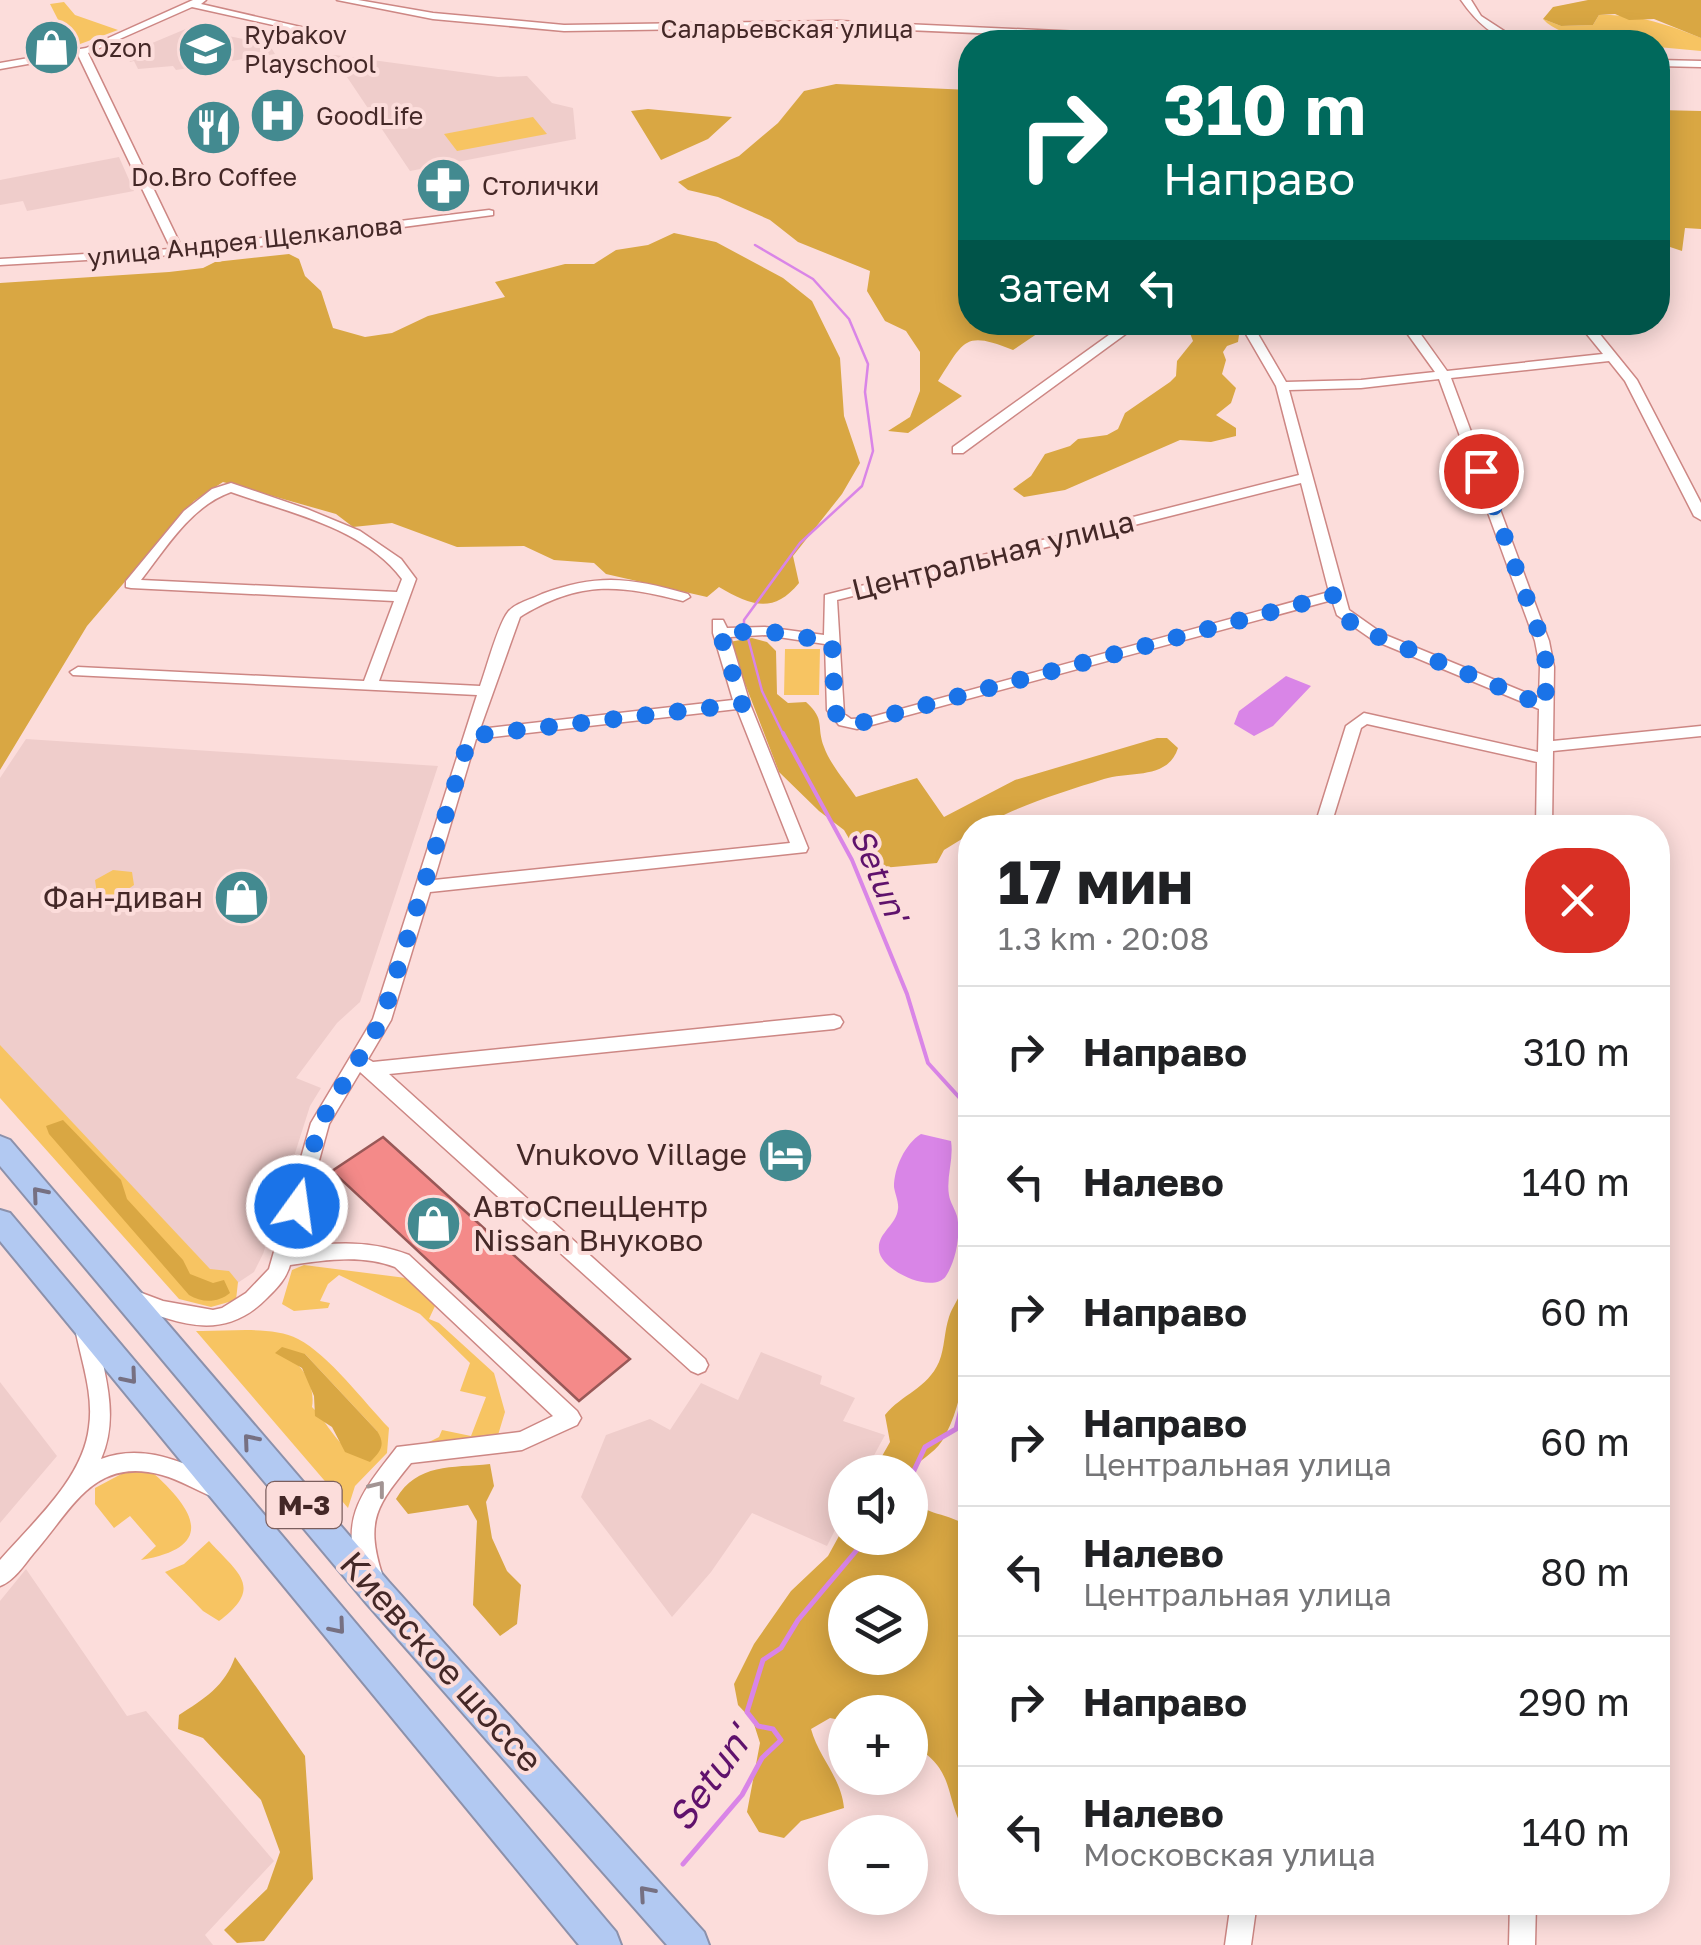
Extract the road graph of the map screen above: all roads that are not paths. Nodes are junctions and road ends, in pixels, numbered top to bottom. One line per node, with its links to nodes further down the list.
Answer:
1 (342, 0): 4 (street, Саларьевская улица)
2 (1466, 0): 5 (street)
3 (198, 2): 6 (street); 7 (street)
4 (970, 30)
5 (1497, 30)
6 (331, 36)
7 (82, 52): 10 (street); 12 (street)
8 (1670, 63): 9 (street)
9 (1701, 64)
10 (0, 66)
11 (489, 213): 12 (street, улица Андрея Щелкалова)
12 (178, 252): 13 (street, улица Андрея Щелкалова)
13 (0, 262)
14 (1118, 335): 21 (street)
15 (1253, 335): 20 (street)
16 (1414, 335): 19 (street)
17 (1594, 335): 18 (street)
18 (1613, 357): 19 (street); 23 (street)
19 (1444, 376): 20 (street); 32 (street)
20 (1282, 386): 22 (street)
21 (958, 450)
22 (1306, 477): 24 (street); 27 (street, Центральная улица)
23 (1701, 516)
24 (1334, 595): 27 (street, Центральная улица); 32 (street)
25 (402, 596): 25 (street); 29 (street)
26 (683, 596): 30 (street)
27 (832, 642): 31 (street)
28 (78, 672): 29 (street)
29 (370, 686): 30 (street)
30 (486, 691): 34 (street)
31 (742, 704): 34 (street); 38 (street)
32 (1545, 706): 35 (street)
33 (1701, 731): 35 (street)
34 (470, 736): 38 (street)
35 (1546, 753): 36 (street); 37 (street)
36 (1326, 815)
37 (1544, 815)
38 (424, 887): 40 (street)
39 (834, 1022): 40 (street)
40 (365, 1065): 43 (street); 46 (street)
41 (0, 1147): 44 (highway, Киевское шоссе / М-3, one-way to 41)
42 (0, 1221): 45 (highway, Киевское шоссе / М-3)
43 (285, 1258): 44 (street); 50 (street, one-way to 43)
44 (124, 1294): 50 (highway, Киевское шоссе / М-3, one-way to 44)
45 (84, 1322): 47 (street); 48 (highway, Киевское шоссе / М-3, one-way to 48)
46 (698, 1365)
47 (72, 1488): 48 (street); 49 (street)
48 (227, 1494): 54 (highway, Киевское шоссе / М-3, one-way to 54)
49 (0, 1576)
50 (378, 1593): 53 (highway, Киевское шоссе / М-3, one-way to 50)
51 (1242, 1915): 55 (street)
52 (1523, 1915): 56 (street)
53 (685, 1937)
54 (603, 1945)
55 (1238, 1945)
56 (1522, 1945)

